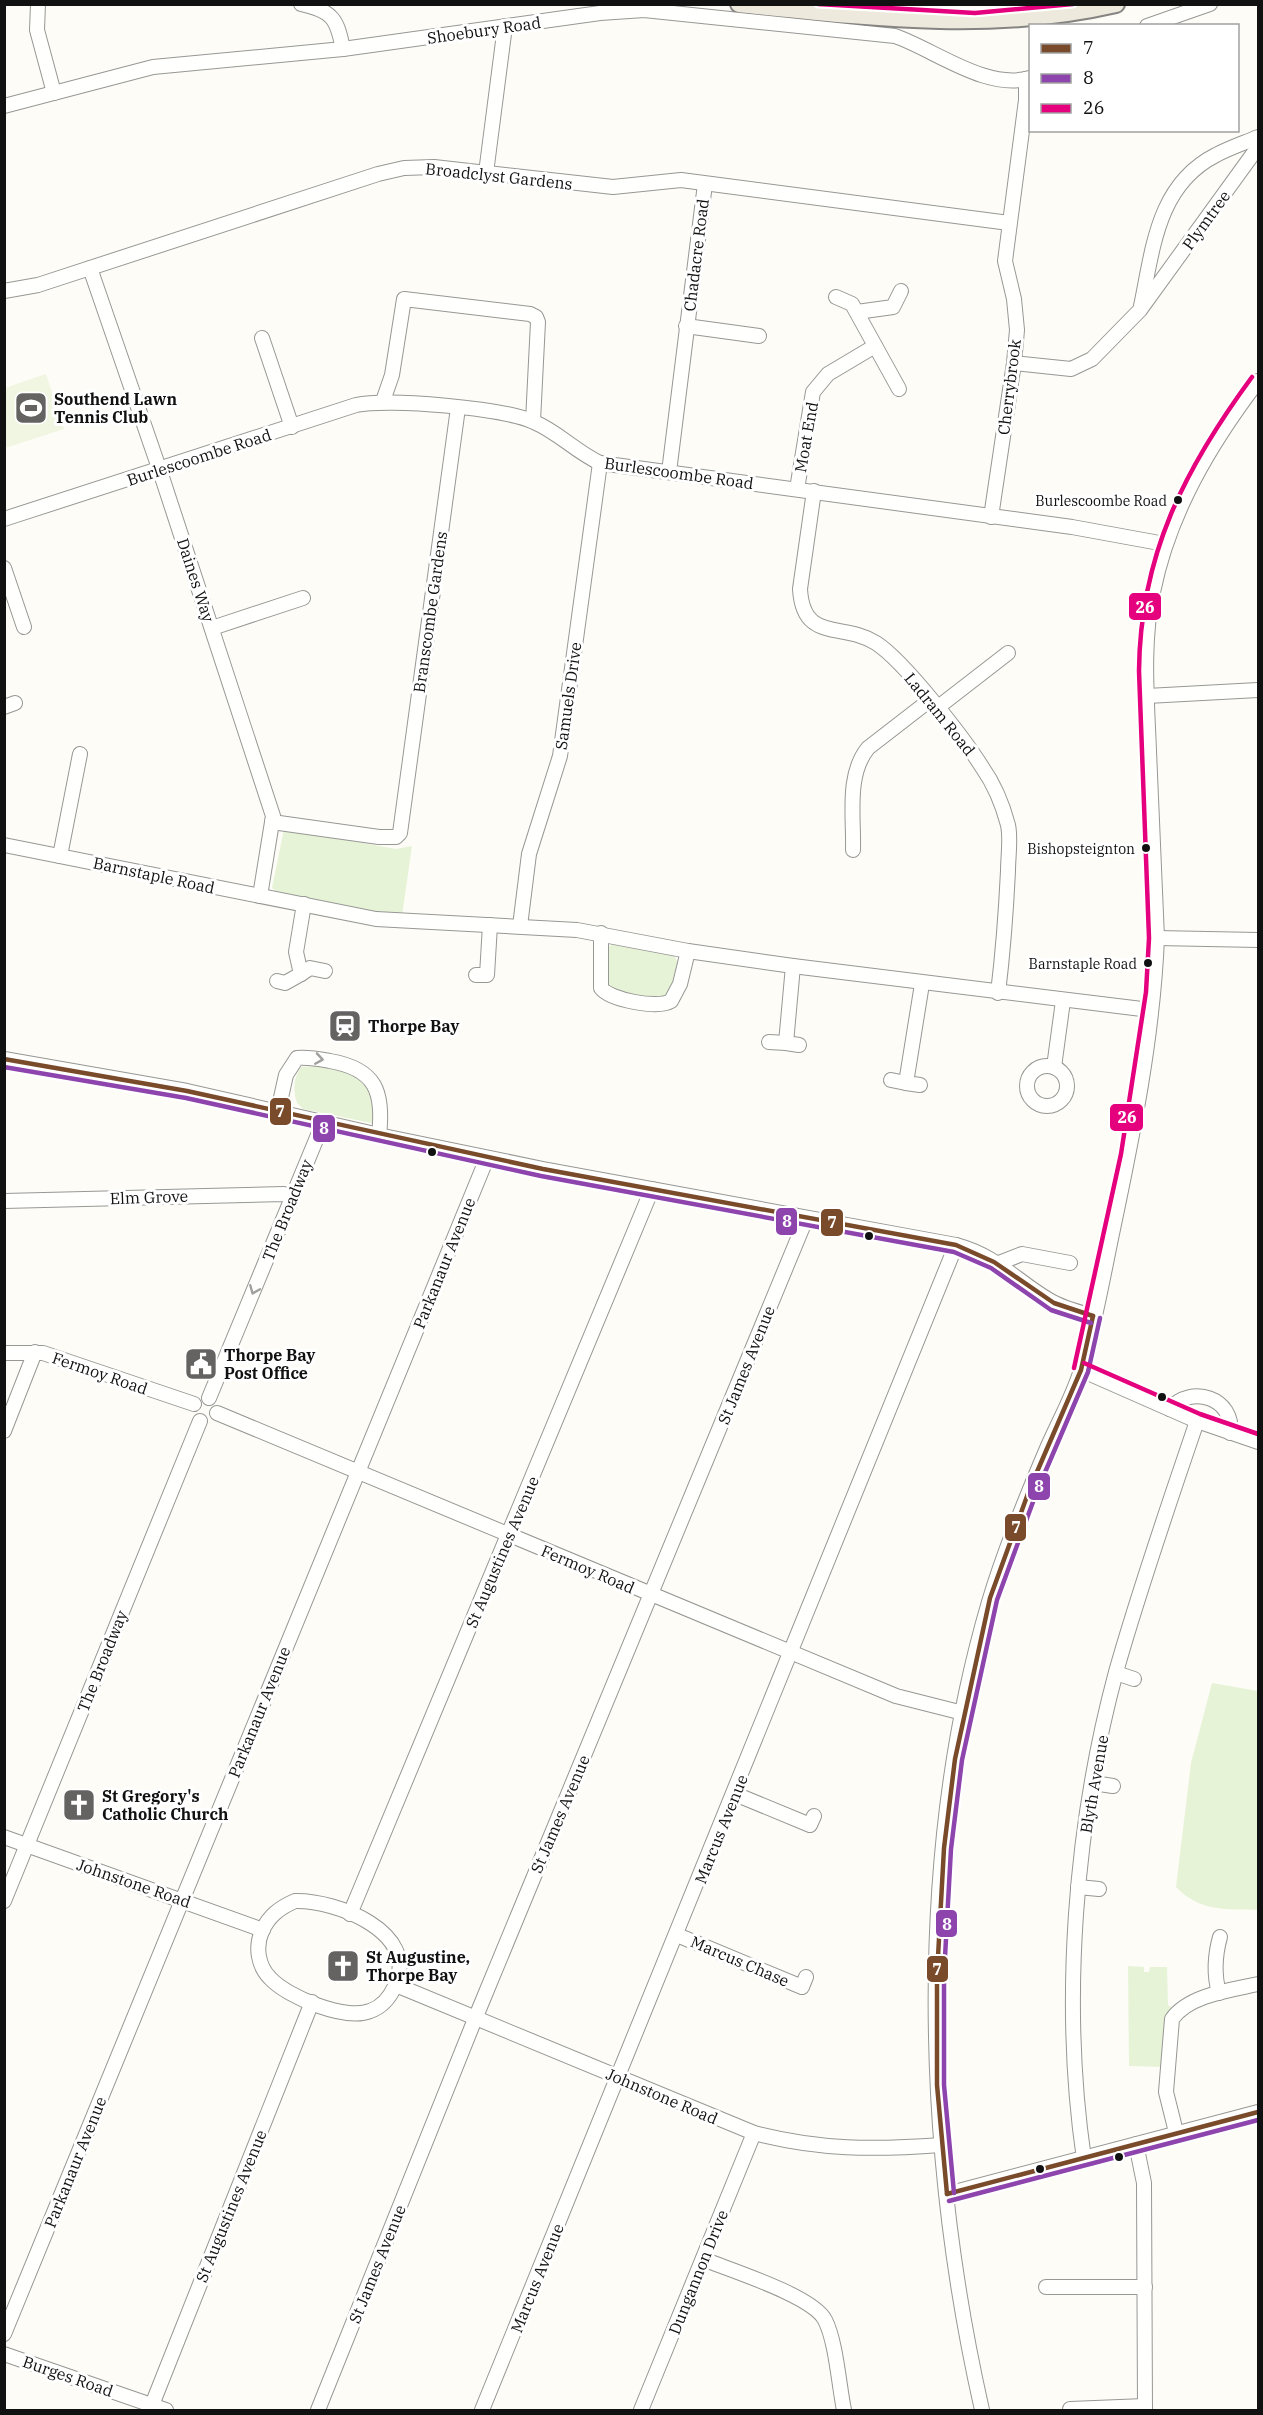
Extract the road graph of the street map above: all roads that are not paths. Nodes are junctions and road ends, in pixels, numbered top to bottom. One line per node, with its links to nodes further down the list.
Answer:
1 (38, 4): 10 (street)
2 (301, 4): 8 (street)
3 (739, 4): 4 (main road)
4 (1116, 4)
5 (1210, 4): 6 (street)
6 (1153, 24)
7 (505, 26): 8 (street, Shoebury Road); 9 (street, Shoebury Road); 16 (street)
8 (343, 49): 10 (street, Shoebury Road)
9 (1028, 79): 18 (street, Cherrybrook)
10 (54, 93): 11 (street, Shoebury Road)
11 (4, 106)
12 (1258, 137): 13 (street)
13 (1239, 145): 15 (street); 20 (street)
14 (1258, 147): 15 (street, Plymtree)
15 (1249, 159): 21 (street, Plymtree)
16 (486, 173): 17 (street, Broadclyst Gardens); 19 (street, Broadclyst Gardens)
17 (705, 184): 18 (street, Broadclyst Gardens); 27 (street, Chadacre Road)
18 (1009, 223): 31 (street, Cherrybrook)
19 (90, 268): 22 (street, Broadclyst Gardens); 39 (street, Daines Way)
20 (1148, 274): 21 (street); 25 (street)
21 (1163, 280): 25 (street, Plymtree)
22 (4, 291)
23 (901, 291): 26 (street)
24 (836, 297): 26 (street)
25 (1140, 310): 31 (street, Plymtree)
26 (857, 312): 30 (street)
27 (686, 326): 28 (street, Chadacre Road); 40 (street, Chadacre Road)
28 (759, 336)
29 (262, 338): 37 (street)
30 (875, 346): 33 (street); 41 (street, Moat End)
31 (1014, 363): 43 (street, Cherrybrook)
32 (1258, 381): 45 (street)
33 (899, 388)
34 (382, 401): 35 (street, Burlescoombe Road); 36 (street); 37 (street, Burlescoombe Road)
35 (458, 408): 36 (street, Burlescoombe Road); 55 (street, Branscombe Gardens)
36 (533, 421): 38 (street, Burlescoombe Road)
37 (292, 427): 39 (street, Burlescoombe Road)
38 (600, 463): 40 (street, Burlescoombe Road); 62 (street, Samuels Drive)
39 (160, 471): 44 (street, Burlescoombe Road); 49 (street, Daines Way)
40 (669, 472): 41 (street, Burlescoombe Road)
41 (797, 489): 42 (street, Burlescoombe Road)
42 (814, 491): 43 (street, Burlescoombe Road); 53 (street, Ladram Road)
43 (991, 517): 45 (street, Burlescoombe Road)
44 (4, 519)
45 (1166, 544): 52 (street)
46 (4, 568): 48 (street)
47 (303, 598): 49 (street)
48 (24, 627)
49 (212, 628): 55 (street, Daines Way)
50 (1008, 653): 53 (street)
51 (1258, 690): 52 (street)
52 (1147, 696): 64 (street)
53 (933, 704): 57 (street); 73 (street, Ladram Road)
54 (80, 754): 58 (street)
55 (272, 822): 59 (street, Daines Way)
56 (4, 845): 58 (street, Barnstaple Road)
57 (853, 850)
58 (60, 856): 59 (street, Barnstaple Road)
59 (260, 896): 60 (street, Barnstaple Road)
60 (304, 904): 61 (street, Barnstaple Road); 69 (street)
61 (489, 925): 62 (street, Barnstaple Road); 70 (street)
62 (520, 926): 63 (street, Barnstaple Road)
63 (602, 933): 66 (street, Barnstaple Road); 66 (street)
64 (1157, 938): 65 (street); 75 (street)
65 (1258, 940)
66 (688, 951): 67 (street, Barnstaple Road)
67 (793, 966): 72 (street, Barnstaple Road); 76 (street)
68 (325, 971): 69 (street)
69 (301, 974): 71 (street)
70 (487, 975)
71 (277, 981)
72 (922, 984): 73 (street, Barnstaple Road); 79 (street)
73 (998, 993): 74 (street, Barnstaple Road)
74 (1063, 1001): 75 (street, Barnstaple Road); 78 (street)
75 (1150, 1010): 91 (street)
76 (769, 1042)
77 (4, 1059): 80 (street)
78 (1054, 1067)
79 (891, 1080)
80 (278, 1111): 81 (street); 82 (street, one-way to 82)
81 (323, 1123): 82 (street); 85 (street, The Broadway)
82 (379, 1134): 83 (street)
83 (487, 1158): 84 (street); 104 (street, Parkanaur Avenue)
84 (652, 1189): 87 (street); 105 (street, St Augustines Avenue)
85 (292, 1197): 86 (street, Elm Grove); 95 (street, The Broadway, one-way to 95)
86 (4, 1201)
87 (806, 1219): 88 (street); 106 (street, St James Avenue)
88 (956, 1245): 89 (street); 107 (street, Marcus Avenue)
89 (999, 1263): 90 (street); 91 (street)
90 (1070, 1263)
91 (1093, 1316): 94 (street)
92 (35, 1352): 93 (street, Fermoy Road); 96 (street, Fermoy Road); 101 (street)
93 (4, 1353)
94 (1081, 1370): 97 (street); 110 (street)
95 (209, 1398): 96 (street); 98 (street)
96 (194, 1404): 99 (street)
97 (1170, 1409): 100 (street); 102 (street)
98 (217, 1413): 99 (street); 104 (street, Fermoy Road)
99 (200, 1421): 116 (street, The Broadway)
100 (1197, 1421): 102 (street); 108 (street, Blyth Avenue)
101 (4, 1431)
102 (1230, 1433): 103 (street)
103 (1258, 1442)
104 (357, 1472): 105 (street, Fermoy Road); 119 (street, Parkanaur Avenue)
105 (509, 1536): 106 (street, Fermoy Road); 121 (street, St Augustines Avenue)
106 (652, 1595): 107 (street, Fermoy Road); 130 (street, St James Avenue)
107 (791, 1653): 110 (street, Fermoy Road); 113 (street, Marcus Avenue)
108 (1116, 1672): 109 (street); 111 (street, Blyth Avenue)
109 (1134, 1679)
110 (963, 1713): 136 (street)
111 (1093, 1783): 112 (street); 117 (street, Blyth Avenue)
112 (1113, 1786)
113 (735, 1794): 114 (street); 123 (street, Marcus Avenue)
114 (810, 1826)
115 (4, 1837): 116 (street, Johnstone Road)
116 (27, 1845): 119 (street, Johnstone Road); 120 (street, The Broadway)
117 (1078, 1887): 118 (street); 137 (street, Blyth Avenue)
118 (1099, 1889)
119 (182, 1899): 122 (street, Johnstone Road); 142 (street, Parkanaur Avenue)
120 (4, 1901)
121 (350, 1914): 122 (street); 126 (street)
122 (263, 1930): 129 (street)
123 (677, 1935): 127 (street, Marcus Chase); 131 (street, Marcus Avenue)
124 (1220, 1936): 128 (street)
125 (1258, 1984): 128 (street)
126 (396, 1985): 129 (street); 130 (street, Johnstone Road)
127 (802, 1987)
128 (1219, 1993): 134 (street)
129 (312, 2002): 144 (street, St Augustines Avenue)
130 (475, 2019): 131 (street, Johnstone Road); 148 (street, St James Avenue)
131 (619, 2078): 133 (street, Johnstone Road); 149 (street, Marcus Avenue)
132 (1258, 2112): 134 (street)
133 (754, 2133): 136 (street, Johnstone Road); 139 (street, Dungannon Drive)
134 (1176, 2133): 135 (street)
135 (1136, 2144): 137 (street); 141 (street)
136 (941, 2145): 138 (street)
137 (1084, 2159): 138 (street)
138 (947, 2194): 152 (street)
139 (703, 2259): 150 (street, Dungannon Drive); 151 (street)
140 (1046, 2286): 141 (street)
141 (1145, 2287): 145 (street)
142 (4, 2334)
143 (4, 2354): 144 (street, Burges Road)
144 (151, 2408): 147 (street, Burges Road)
145 (1145, 2408): 146 (street)
146 (1070, 2409)
147 (166, 2410)
148 (318, 2410)
149 (482, 2410)
150 (641, 2410)
151 (844, 2410)
152 (982, 2410)

